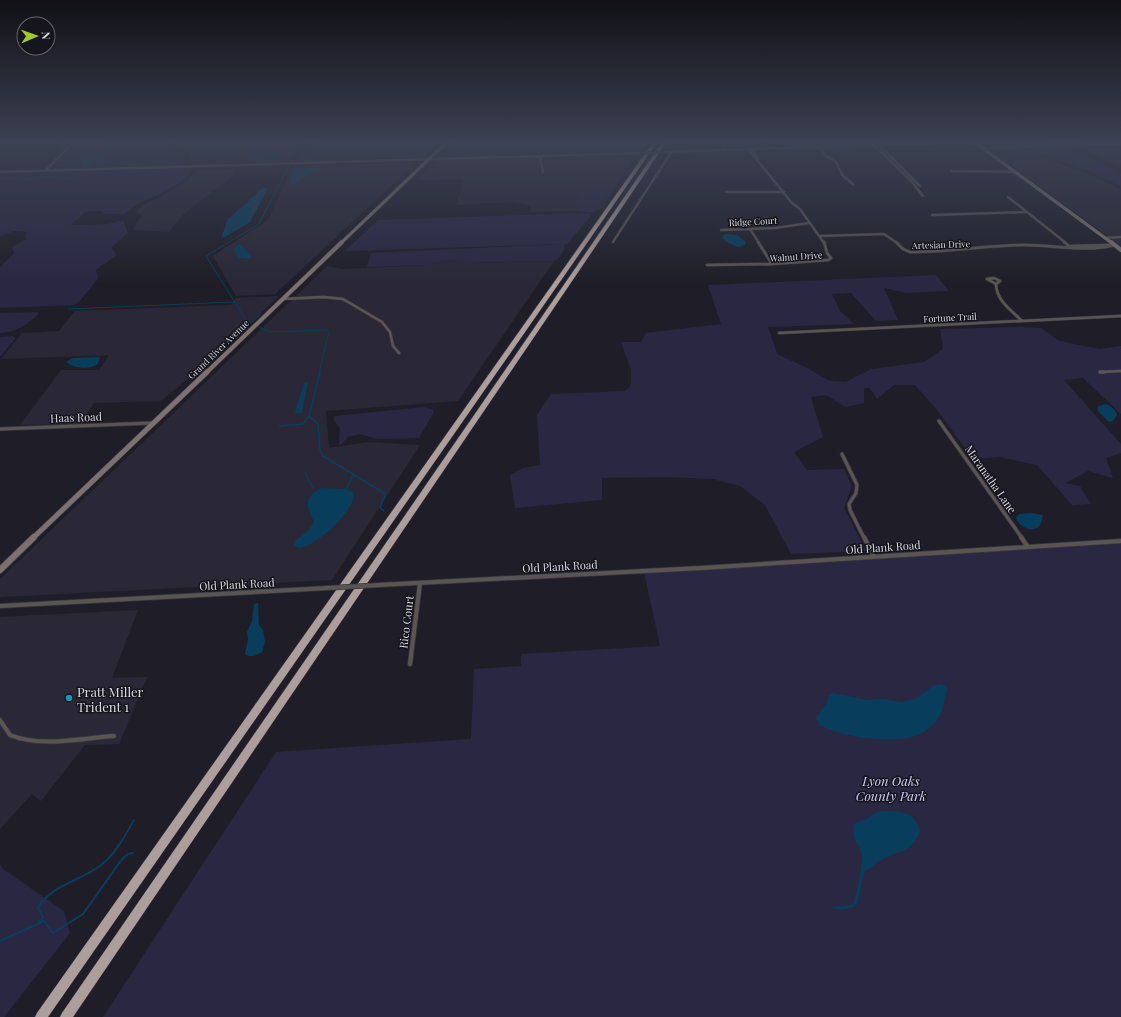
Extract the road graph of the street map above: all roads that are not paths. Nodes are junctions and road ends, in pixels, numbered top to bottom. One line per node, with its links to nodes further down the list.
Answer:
1 (399, 188): 29 (main road, Grand River Avenue)
2 (623, 188): 49 (highway)
3 (633, 188): 50 (highway)
4 (648, 188): 20 (street)
5 (781, 188): 9 (street, Walnut Drive)
6 (917, 188): 10 (street)
7 (1037, 188): 19 (main road)
8 (726, 192): 9 (street)
9 (784, 192): 14 (street, Walnut Drive)
10 (923, 196)
11 (1008, 197): 12 (street)
12 (1026, 212): 13 (street); 23 (street)
13 (932, 215)
14 (809, 223): 15 (street, Ridge Court); 17 (street, Walnut Drive)
15 (750, 229): 16 (street, Ridge Court); 26 (street)
16 (721, 230)
17 (819, 236): 23 (street, Artesian Drive); 26 (street, Walnut Drive)
18 (1121, 237): 19 (street)
19 (1105, 238): 22 (main road)
20 (613, 242)
21 (1090, 245): 22 (street, Artesian Drive); 23 (street, Artesian Drive); 24 (street)
22 (1115, 245): 24 (street, Artesian Drive); 25 (main road)
23 (1070, 247): 24 (street, Artesian Drive)
24 (1093, 248)
25 (1121, 250)
26 (772, 264): 27 (street, Walnut Drive)
27 (707, 265)
28 (996, 284): 31 (street)
29 (283, 299): 33 (street); 37 (main road, Grand River Avenue)
30 (1121, 316): 31 (street, Fortune Trail)
31 (1022, 321): 32 (street, Fortune Trail)
32 (779, 333)
33 (399, 354)
34 (1121, 371): 35 (street)
35 (1100, 372)
36 (939, 421): 41 (street, Maranatha Lane)
37 (152, 423): 38 (street, Haas Road); 43 (main road, Grand River Avenue)
38 (0, 429)
39 (842, 454): 42 (street)
40 (1121, 541): 41 (street, Old Plank Road)
41 (1028, 547): 42 (street, Old Plank Road)
42 (874, 557): 44 (street, Old Plank Road)
43 (0, 570)
44 (420, 583): 45 (street, Old Plank Road, bridge); 46 (street, Rico Court)
45 (0, 606)
46 (410, 664)
47 (0, 720): 48 (street)
48 (114, 736)
49 (41, 1017)
50 (66, 1017)

